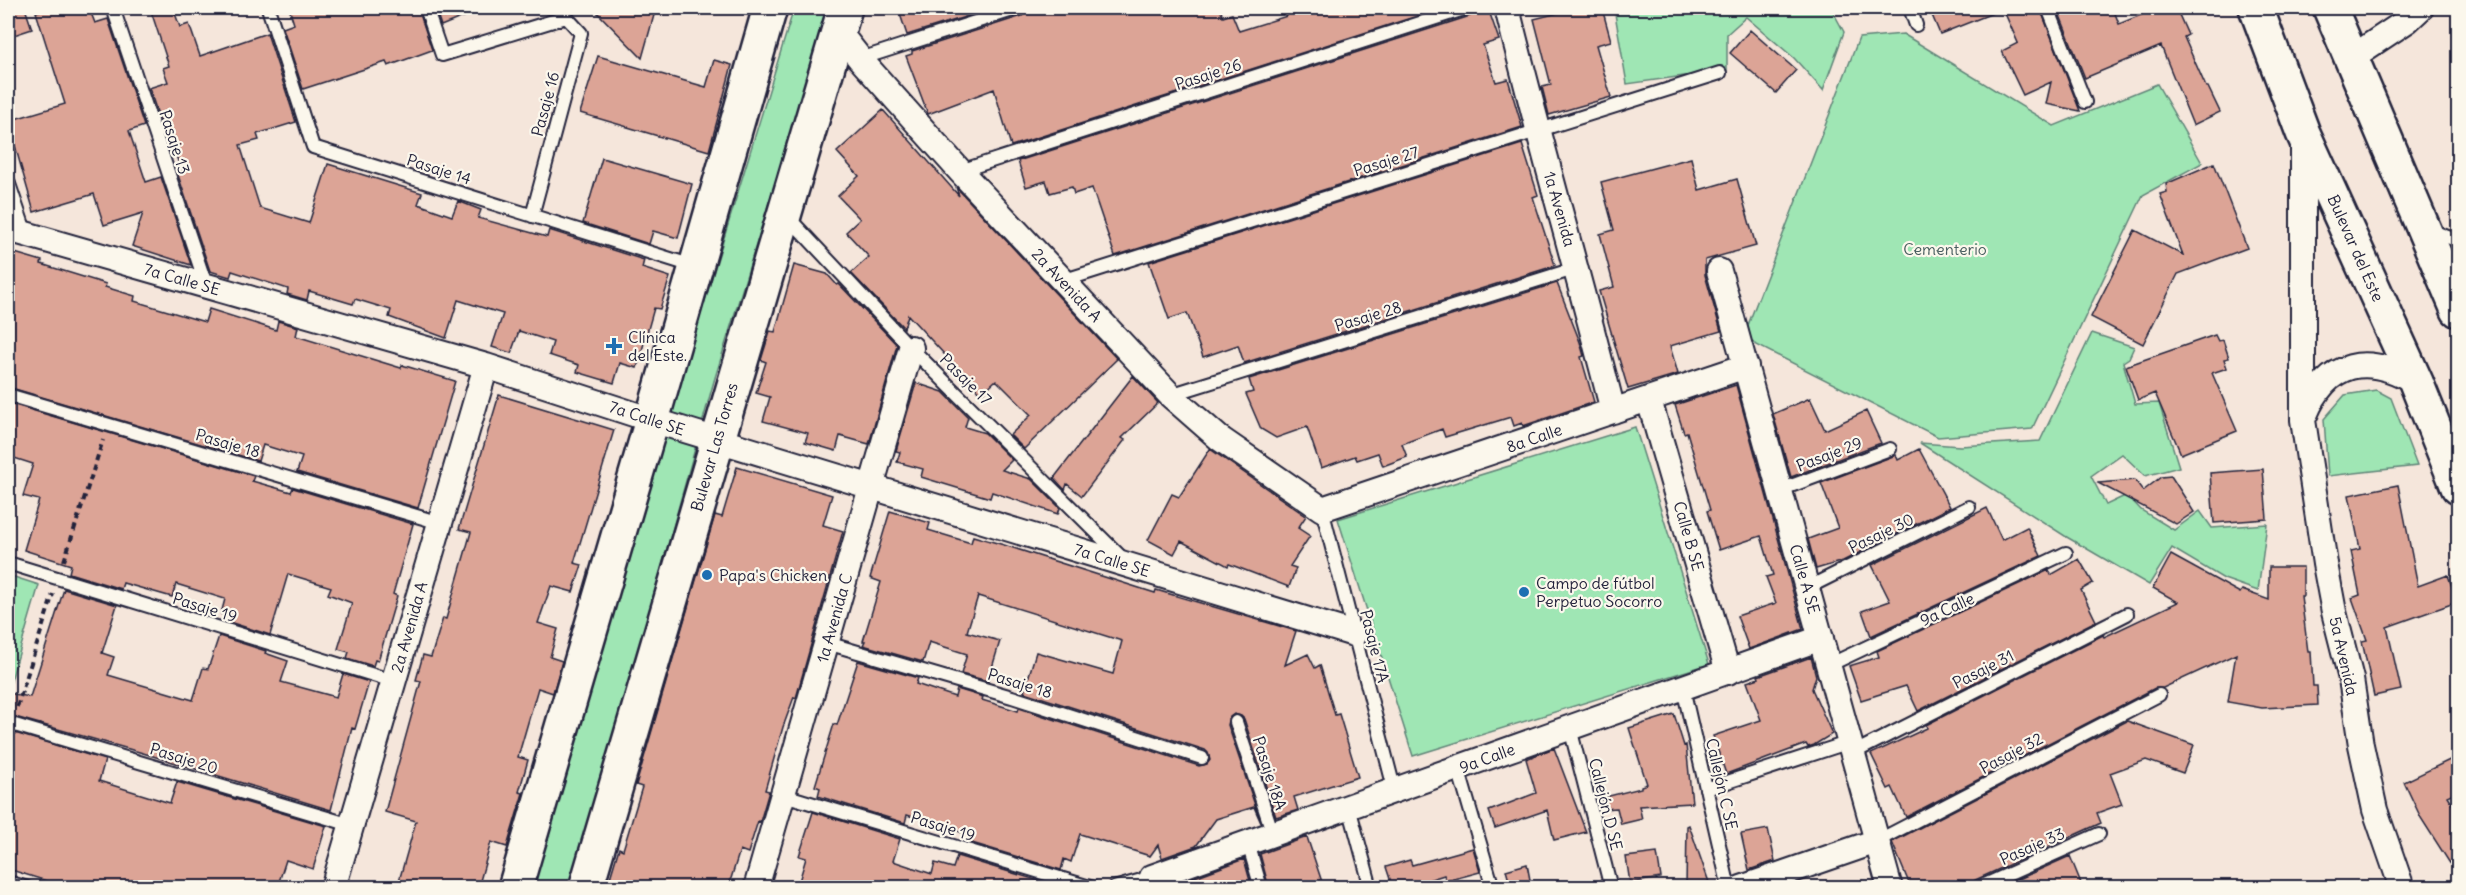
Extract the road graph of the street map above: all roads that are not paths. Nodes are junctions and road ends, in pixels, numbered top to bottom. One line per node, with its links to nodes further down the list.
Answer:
1 (113, 8): 33 (lane, Pasaje 13)
2 (268, 8): 25 (lane, Pasaje 14)
3 (426, 8): 13 (lane)
4 (770, 8): 29 (main road)
5 (1018, 8): 16 (lane)
6 (1467, 8): 22 (lane, Pasaje 26)
7 (1507, 8): 20 (street, 1a Avenida)
8 (1910, 8): 15 (lane)
9 (2048, 8): 19 (lane)
10 (2256, 8): 21 (main road, Bulevar del Este)
11 (2330, 8): 17 (main road)
12 (2421, 8): 17 (street)
13 (562, 12): 25 (lane, Pasaje 16)
14 (842, 19): 16 (street, 2a Avenida A); 24 (main road, Bulevar Las Torres)
15 (1916, 25)
16 (860, 58): 22 (street, 2a Avenida A)
17 (2351, 58): 26 (main road)
18 (1720, 74): 20 (lane, Pasaje 27)
19 (2085, 102)
20 (1538, 131): 30 (street, 1a Avenida); 32 (lane, Pasaje 27)
21 (2303, 133): 38 (main road, Bulevar del Este); 44 (street, 5a Avenida)
22 (960, 171): 32 (street, 2a Avenida A)
23 (8, 181): 27 (lane)
24 (784, 213): 35 (lane, Pasaje 17); 45 (main road, Bulevar Las Torres)
25 (532, 216): 29 (lane, Pasaje 14)
26 (2423, 227): 28 (lane); 34 (main road)
27 (17, 232): 33 (street, 7a Calle SE)
28 (2458, 241)
29 (696, 267): 43 (main road)
30 (1577, 268): 39 (lane, Pasaje 28); 42 (street, 1a Avenida)
31 (1719, 271): 37 (street, Calle A SE)
32 (1062, 281): 39 (street, 2a Avenida A)
33 (206, 286): 36 (street, 7a Calle SE)
34 (2458, 310)
35 (911, 348): 47 (street, 1a Avenida C); 55 (lane, Pasaje 17)
36 (486, 366): 43 (street, 7a Calle SE); 52 (street, 2a Avenida A)
37 (1746, 366): 41 (street, 8a Calle); 49 (street, Calle A SE)
38 (2416, 381): 44 (street); 48 (main road, Bulevar del Este)
39 (1170, 395): 51 (street, 2a Avenida A)
40 (8, 396): 52 (lane, Pasaje 18)
41 (1649, 400): 42 (street, 8a Calle); 62 (street, Calle B SE)
42 (1614, 411): 51 (street, 8a Calle)
43 (652, 420): 45 (street, 7a Calle SE); 85 (main road)
44 (2303, 420): 98 (street, 5a Avenida)
45 (716, 440): 47 (street, 7a Calle SE); 86 (main road, Bulevar Las Torres)
46 (1890, 449): 49 (lane, Pasaje 29)
47 (872, 487): 55 (street, 7a Calle SE); 60 (street, 1a Avenida C)
48 (2458, 488)
49 (1780, 490): 56 (street, Calle A SE)
50 (1969, 507): 56 (lane, Pasaje 30)
51 (1322, 509): 58 (lane, Pasaje 17A)
52 (440, 523): 63 (street, 2a Avenida A)
53 (2066, 553): 61 (lane, 9a Calle)
54 (8, 564): 63 (lane, Pasaje 19)
55 (1129, 565): 58 (street, 7a Calle SE)
56 (1807, 588): 59 (street, Calle A SE)
57 (2127, 614): 69 (lane, Pasaje 31)
58 (1354, 634): 73 (lane, Pasaje 17A)
59 (1821, 638): 61 (street, Calle A SE); 62 (street, 9a Calle)
60 (827, 643): 70 (lane, Pasaje 18); 74 (street, 1a Avenida C)
61 (1829, 666): 69 (street, Calle A SE)
62 (1728, 672): 64 (street, 9a Calle)
63 (393, 681): 76 (street, 2a Avenida A)
64 (1683, 688): 68 (street, 9a Calle); 72 (lane, Callejón C SE)
65 (2159, 695): 79 (lane, Pasaje 32)
66 (1236, 722): 77 (lane, Pasaje 18A)
67 (8, 723): 76 (lane, Pasaje 20)
68 (1570, 728): 71 (street, 9a Calle); 93 (lane, Callejón D SE)
69 (1852, 748): 72 (lane, Pasaje 31); 79 (street, Calle A SE)
70 (1202, 758)
71 (1458, 768): 73 (street, 9a Calle); 92 (lane)
72 (1706, 789): 94 (lane, Callejón C SE)
73 (1395, 792): 75 (street, 9a Calle)
74 (784, 795): 87 (street, 1a Avenida C); 88 (lane, Pasaje 19)
75 (1349, 807): 77 (street, 9a Calle); 91 (lane)
76 (351, 825): 84 (street, 2a Avenida A)
77 (1273, 834): 80 (street, 9a Calle)
78 (2099, 834): 97 (lane, Pasaje 33)
79 (1877, 841): 95 (street); 96 (street, Calle A SE)
80 (1248, 843): 82 (street, 9a Calle); 90 (lane)
81 (8, 882): 83 (lane)
82 (1153, 882): 89 (lane)
83 (27, 888)
84 (333, 888)
85 (515, 888)
86 (586, 888)
87 (756, 888)
88 (1093, 888)
89 (1114, 888)
90 (1261, 888)
91 (1371, 888)
92 (1494, 888)
93 (1611, 888)
94 (1729, 888)
95 (1741, 888)
96 (1890, 888)
97 (1978, 888)
98 (2402, 888)

